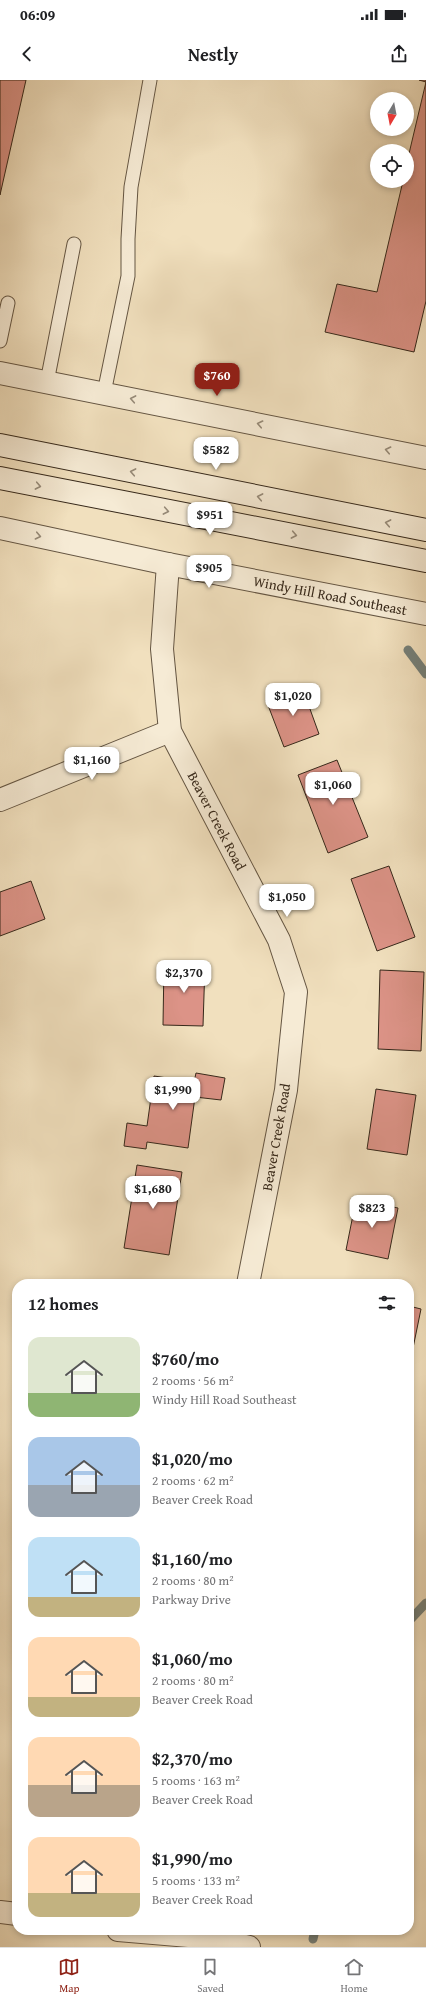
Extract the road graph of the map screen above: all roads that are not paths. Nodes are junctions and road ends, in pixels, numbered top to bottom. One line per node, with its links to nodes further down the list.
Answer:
1 (150, 80): 7 (lane)
2 (74, 244): 6 (lane)
3 (8, 303): 4 (lane)
4 (0, 341)
5 (0, 373): 6 (street)
6 (47, 382): 7 (street)
7 (104, 393): 9 (street, one-way to 7)
8 (0, 445): 12 (street, one-way to 8)
9 (426, 458)
10 (0, 478): 13 (street, one-way to 13)
11 (0, 528): 14 (street, Windy Hill Road Southeast, one-way to 14)
12 (426, 530)
13 (426, 561)
14 (168, 564): 15 (street, Windy Hill Road Southeast); 16 (street, Beaver Creek Road)
15 (426, 614)
16 (170, 730): 17 (street); 18 (street, Beaver Creek Road)
17 (0, 800)
18 (249, 1279)
19 (0, 1912): 20 (street)
20 (12, 1913)
21 (177, 1935): 22 (street)
22 (249, 1947)

